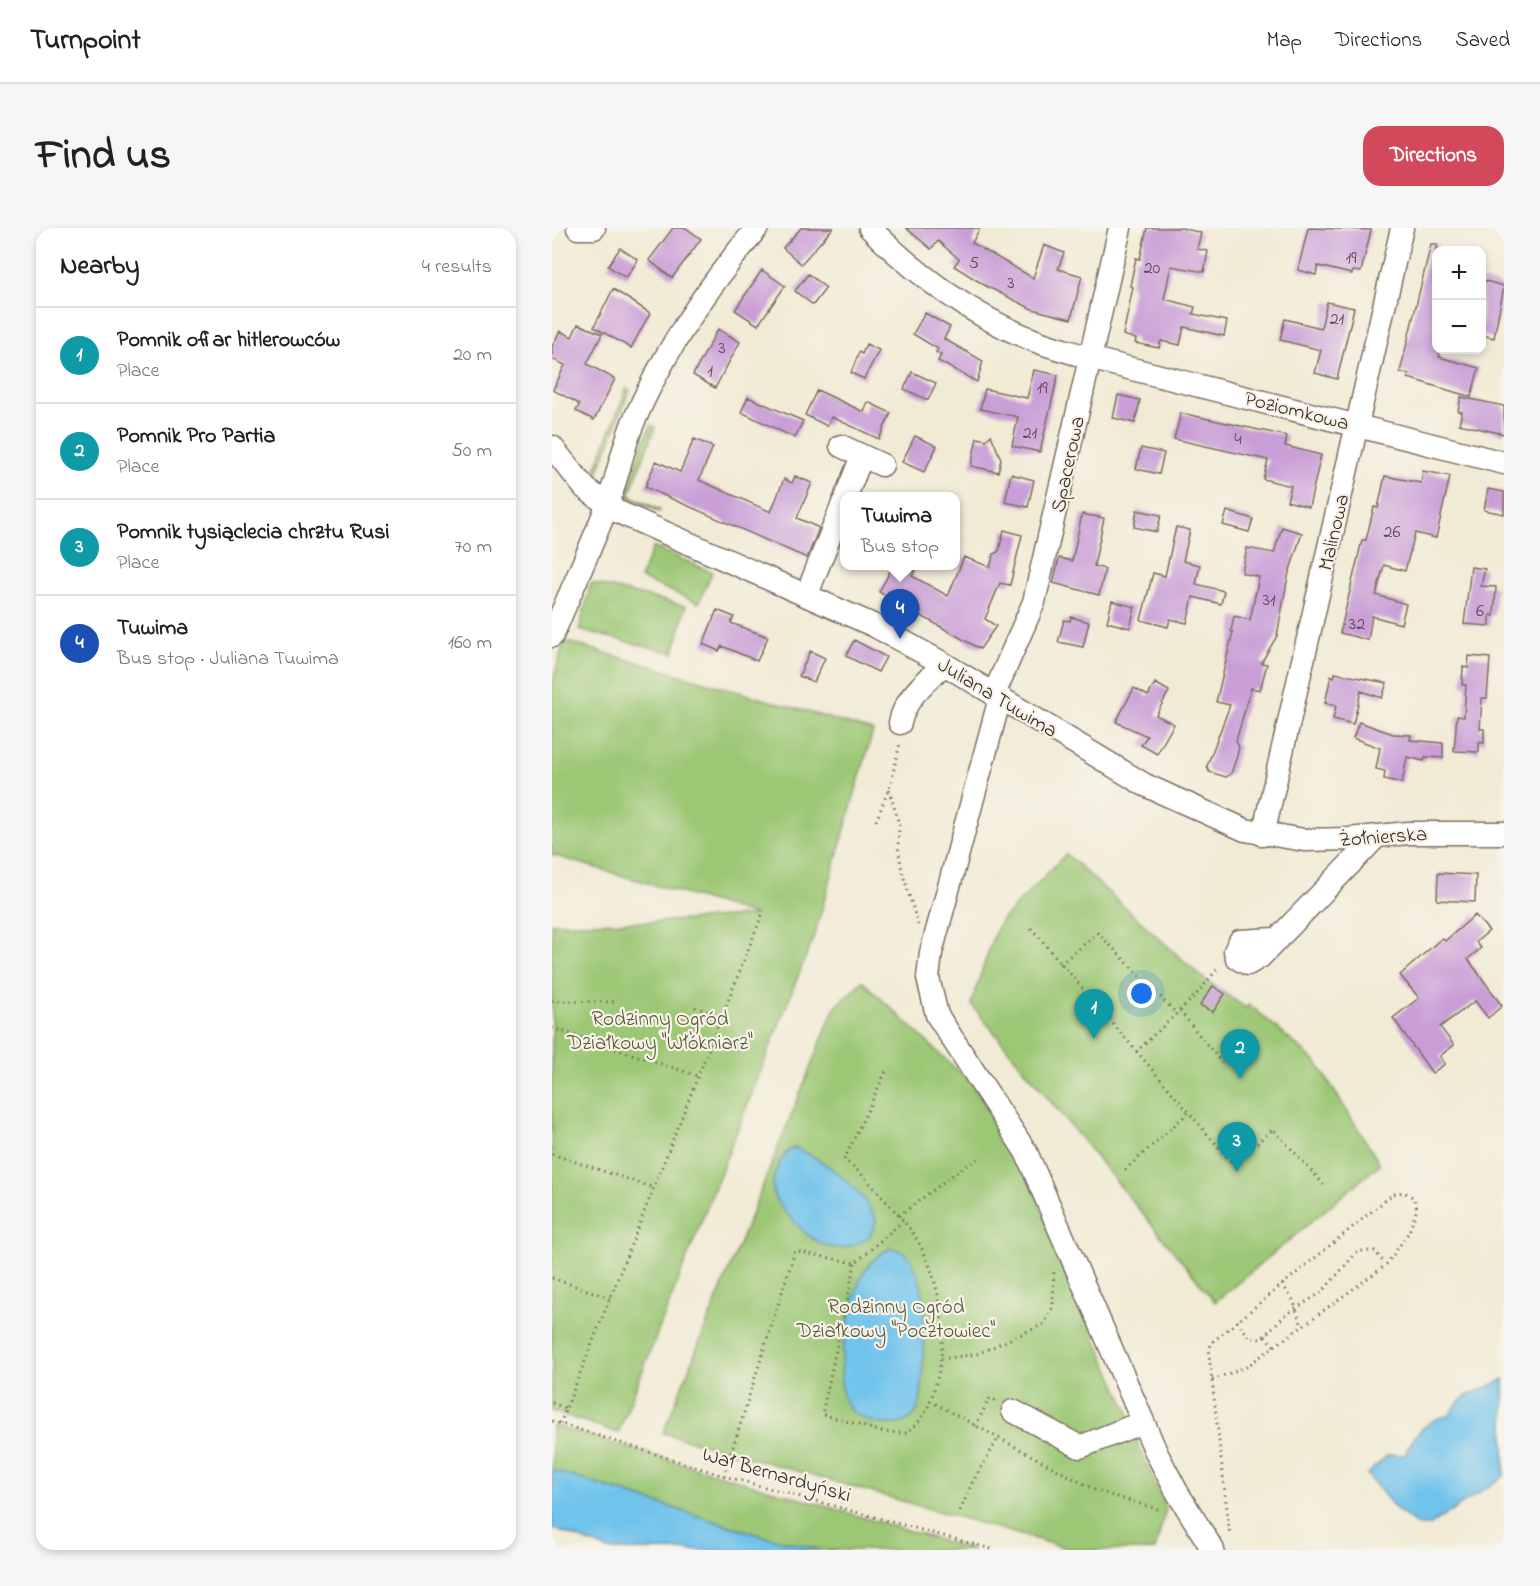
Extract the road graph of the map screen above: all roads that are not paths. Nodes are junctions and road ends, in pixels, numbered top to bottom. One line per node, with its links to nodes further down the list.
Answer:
1 (578, 228): 2 (street)
2 (594, 228)
3 (757, 228): 13 (street)
4 (870, 228): 7 (street, Poziomkowa)
5 (1120, 228): 7 (street, Spacerowa)
6 (1402, 228): 8 (street, Malinowa)
7 (1089, 358): 8 (street, Poziomkowa); 18 (street, Spacerowa)
8 (1357, 426): 11 (street, Poziomkowa); 21 (street, Malinowa)
9 (841, 446): 12 (street)
10 (552, 447): 13 (street, Juliana Tuwima)
11 (1504, 463)
12 (849, 492)
13 (607, 506): 15 (street, Juliana Tuwima); 16 (street)
14 (840, 511): 15 (street)
15 (807, 594): 17 (street, Juliana Tuwima)
16 (552, 636)
17 (944, 664): 18 (street, Juliana Tuwima); 19 (street)
18 (997, 696): 21 (street, Juliana Tuwima); 25 (street, Spacerowa)
19 (900, 723)
20 (1504, 833): 22 (street, Żołnierska)
21 (1263, 835): 22 (street, Żołnierska)
22 (1376, 837): 23 (street)
23 (1235, 951)
24 (1013, 1411): 25 (street)
25 (1143, 1422): 26 (street, Spacerowa)
26 (1222, 1544)

